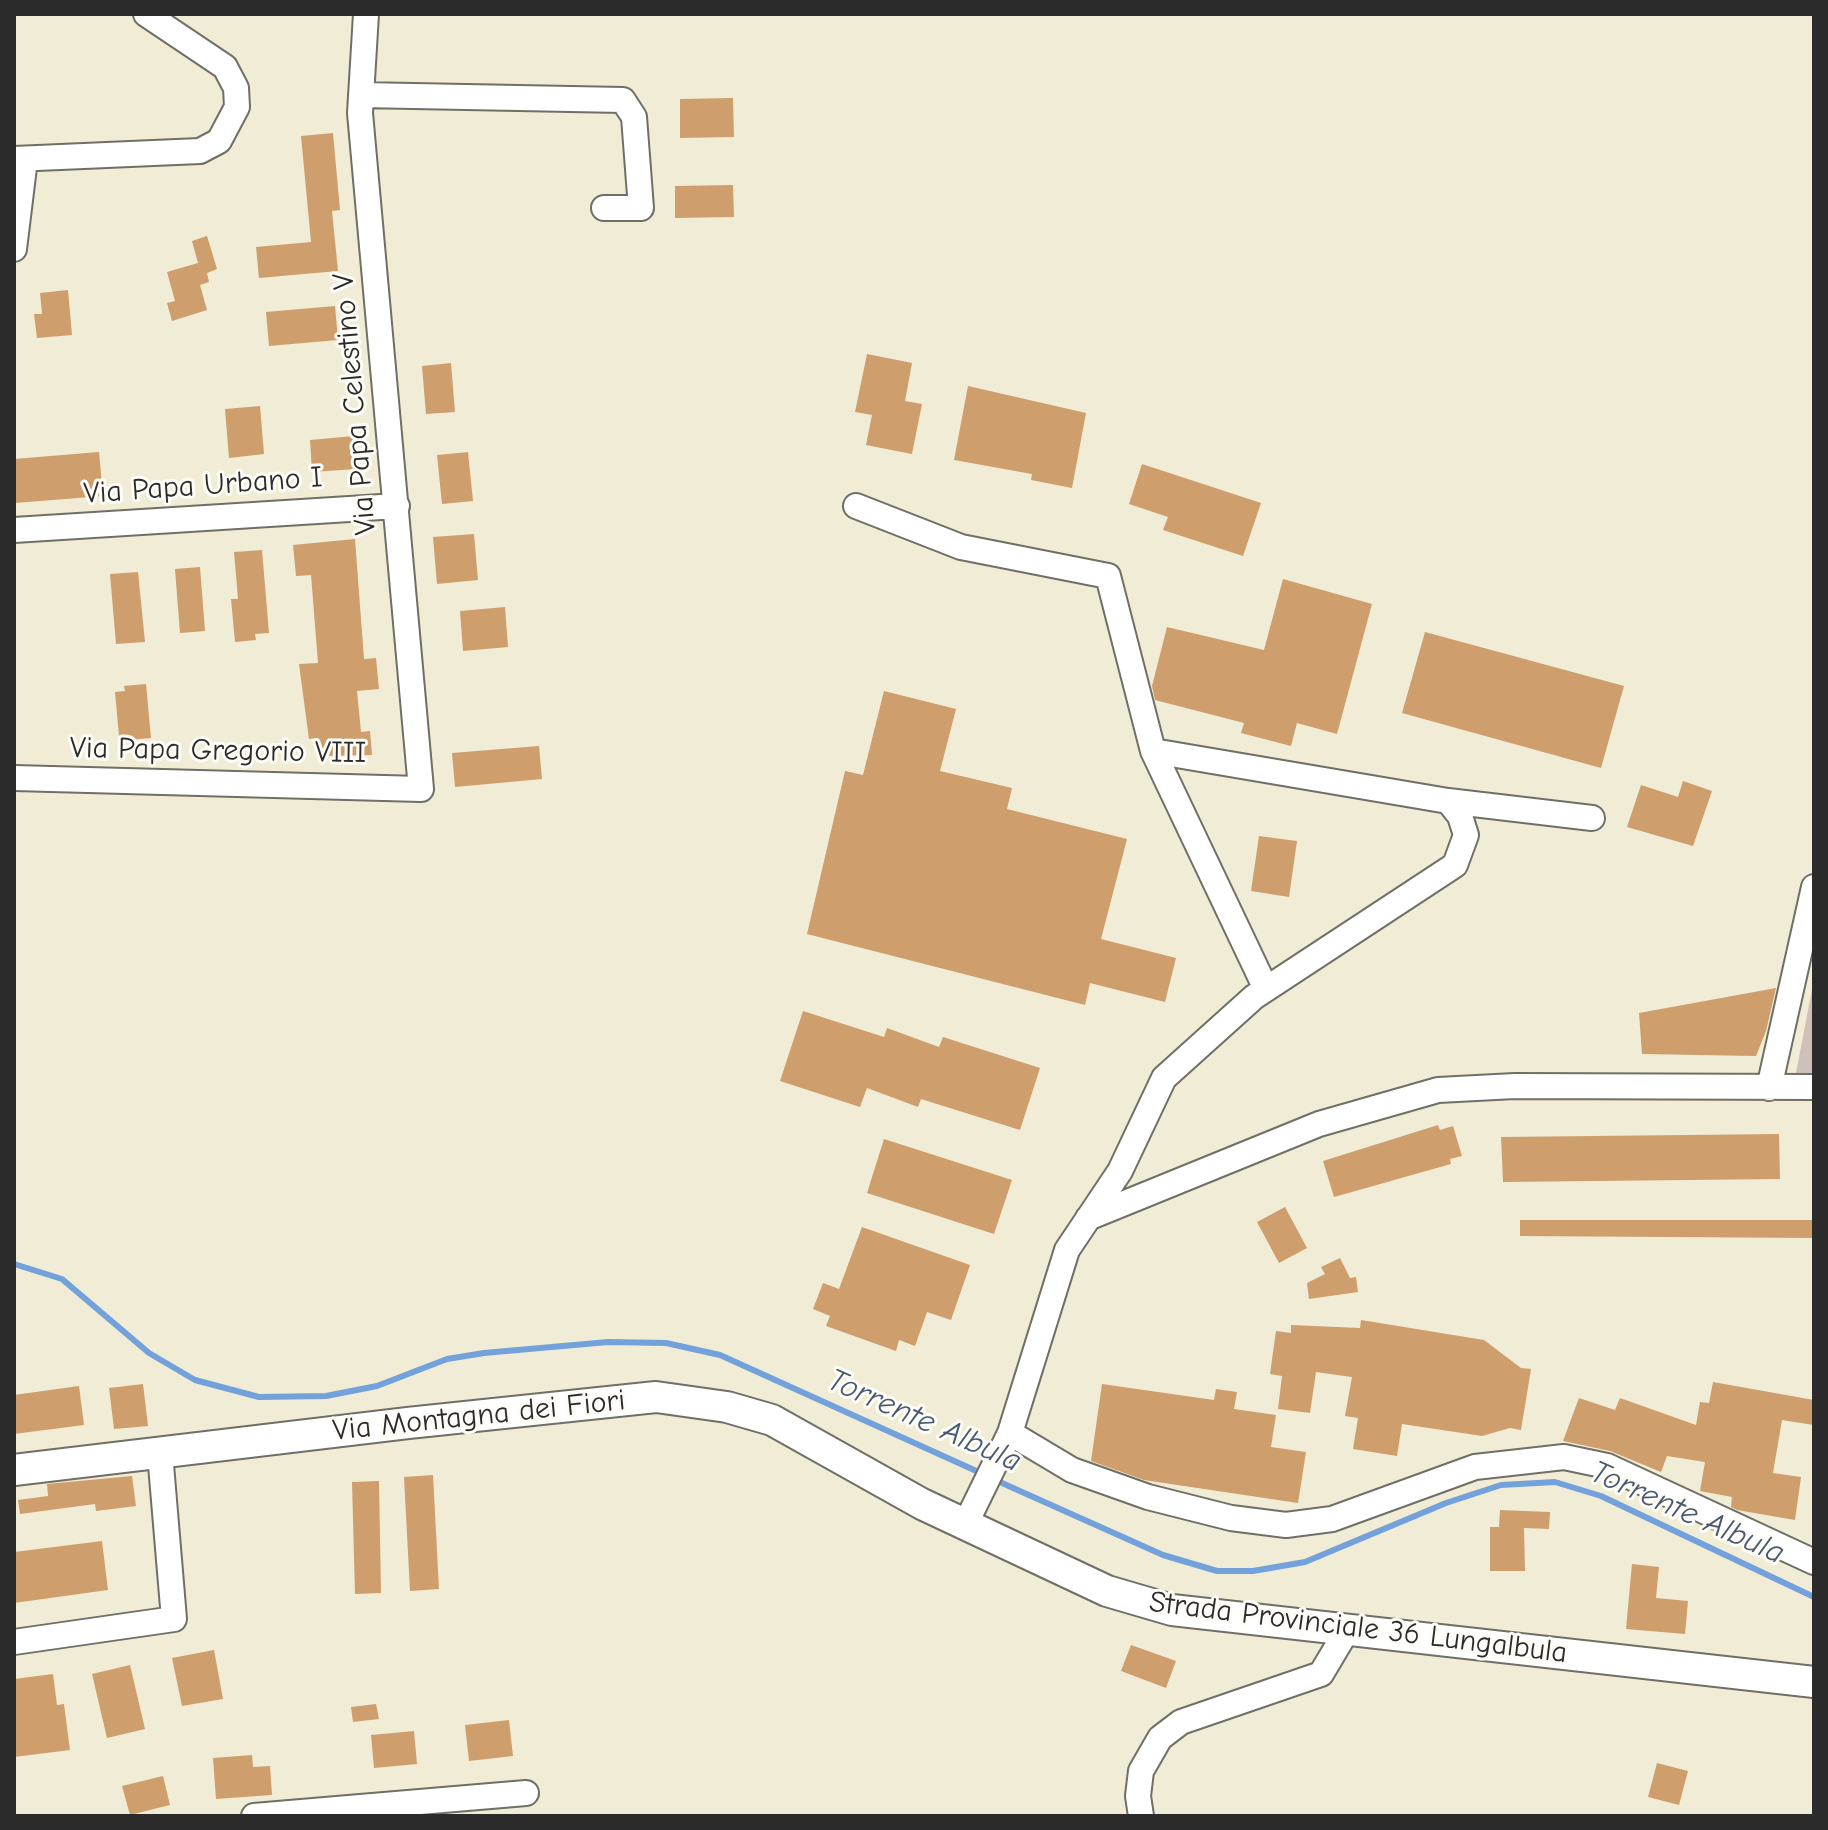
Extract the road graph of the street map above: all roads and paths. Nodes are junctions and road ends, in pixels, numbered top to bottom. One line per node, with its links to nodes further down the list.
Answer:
1 (146, 14): 4 (street)
2 (366, 14): 3 (street, Via Papa Celestino V)
3 (361, 95): 5 (street); 7 (street, Via Papa Celestino V)
4 (19, 159): 6 (street)
5 (604, 208)
6 (14, 249)
7 (397, 506): 9 (street, Via Papa Urbano I); 12 (street, Via Papa Celestino V)
8 (856, 506): 10 (street)
9 (14, 530)
10 (1153, 751): 13 (street); 16 (street)
11 (14, 778): 12 (street, Via Papa Gregorio VIII)
12 (421, 789)
13 (1448, 801): 14 (street); 16 (street)
14 (1592, 818)
15 (1814, 887): 18 (street)
16 (1266, 989): 19 (street)
17 (1814, 1087): 18 (street)
18 (1769, 1088): 19 (street)
19 (1087, 1219): 20 (street)
20 (1006, 1442): 24 (street); 25 (street)
21 (160, 1453): 22 (main road, Via Montagna dei Fiori); 23 (main road, Via Montagna dei Fiori); 27 (street)
22 (14, 1470)
23 (922, 1504): 24 (main road, Strada Provinciale 36 Lungalbula)
24 (971, 1514): 26 (main road, Strada Provinciale 36 Lungalbula)
25 (1814, 1562)
26 (1346, 1632): 28 (main road, Strada Provinciale 36 Lungalbula); 32 (street)
27 (14, 1642)
28 (1814, 1682)
29 (526, 1793): 30 (street)
30 (299, 1813): 31 (street)
31 (254, 1816)
32 (1141, 1816)

